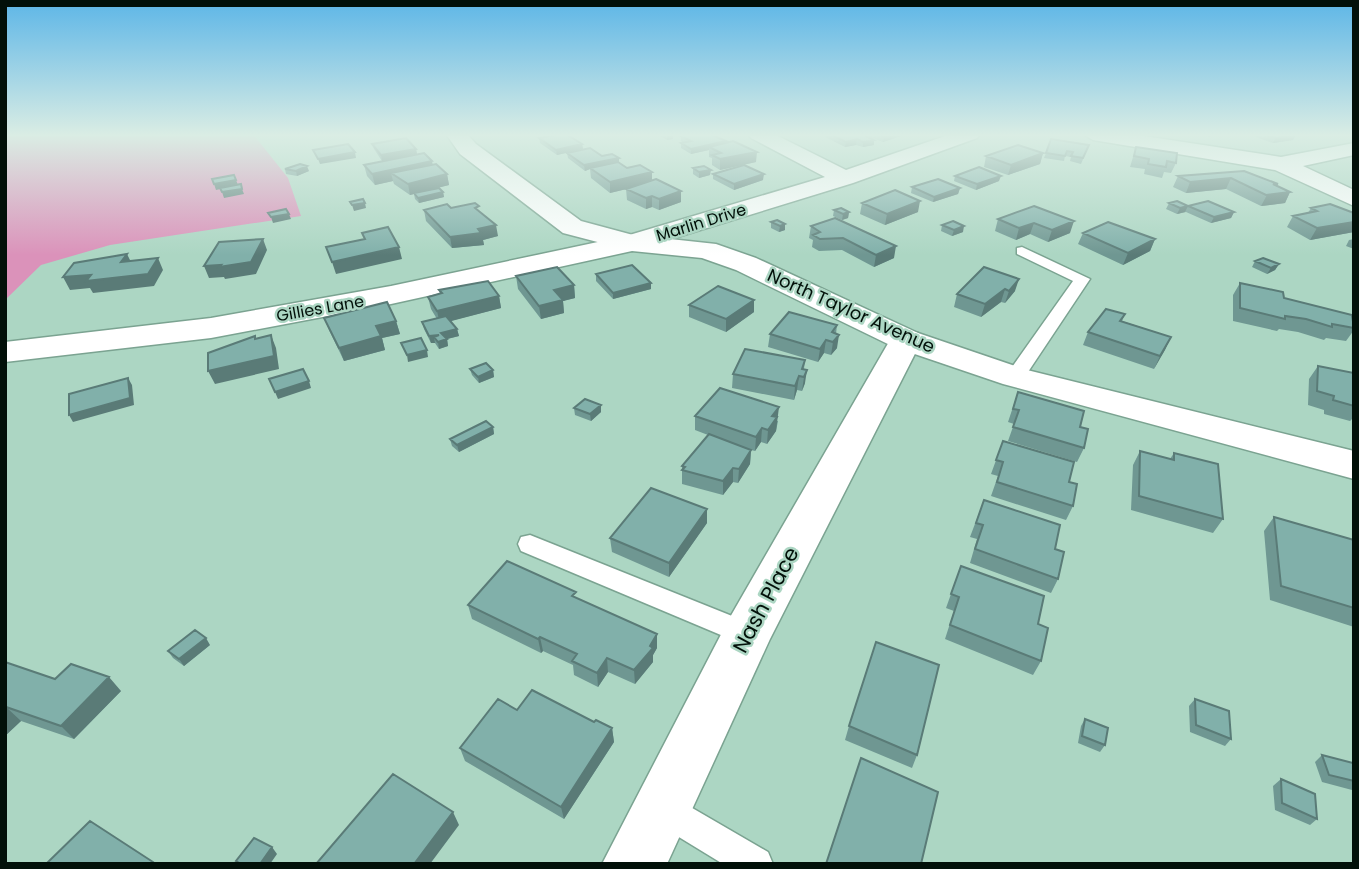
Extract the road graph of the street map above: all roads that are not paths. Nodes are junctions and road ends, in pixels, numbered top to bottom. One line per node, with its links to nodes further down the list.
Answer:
1 (502, 175): 7 (street, North Taylor Avenue)
2 (838, 175): 5 (street)
3 (855, 175): 5 (street, Marlin Drive)
4 (1303, 175): 6 (street)
5 (845, 178): 7 (street, Marlin Drive)
6 (1354, 199)
7 (632, 243): 9 (street, North Taylor Avenue); 10 (street, Gillies Lane)
8 (1022, 251): 11 (lane)
9 (906, 340): 11 (street, North Taylor Avenue); 14 (street, Nash Place)
10 (5, 352)
11 (1015, 377): 12 (street, North Taylor Avenue)
12 (1354, 465)
13 (530, 544): 14 (lane)
14 (747, 634): 15 (street, Nash Place)
15 (662, 807): 16 (lane); 17 (street, Nash Place)
16 (755, 863)
17 (634, 864)

